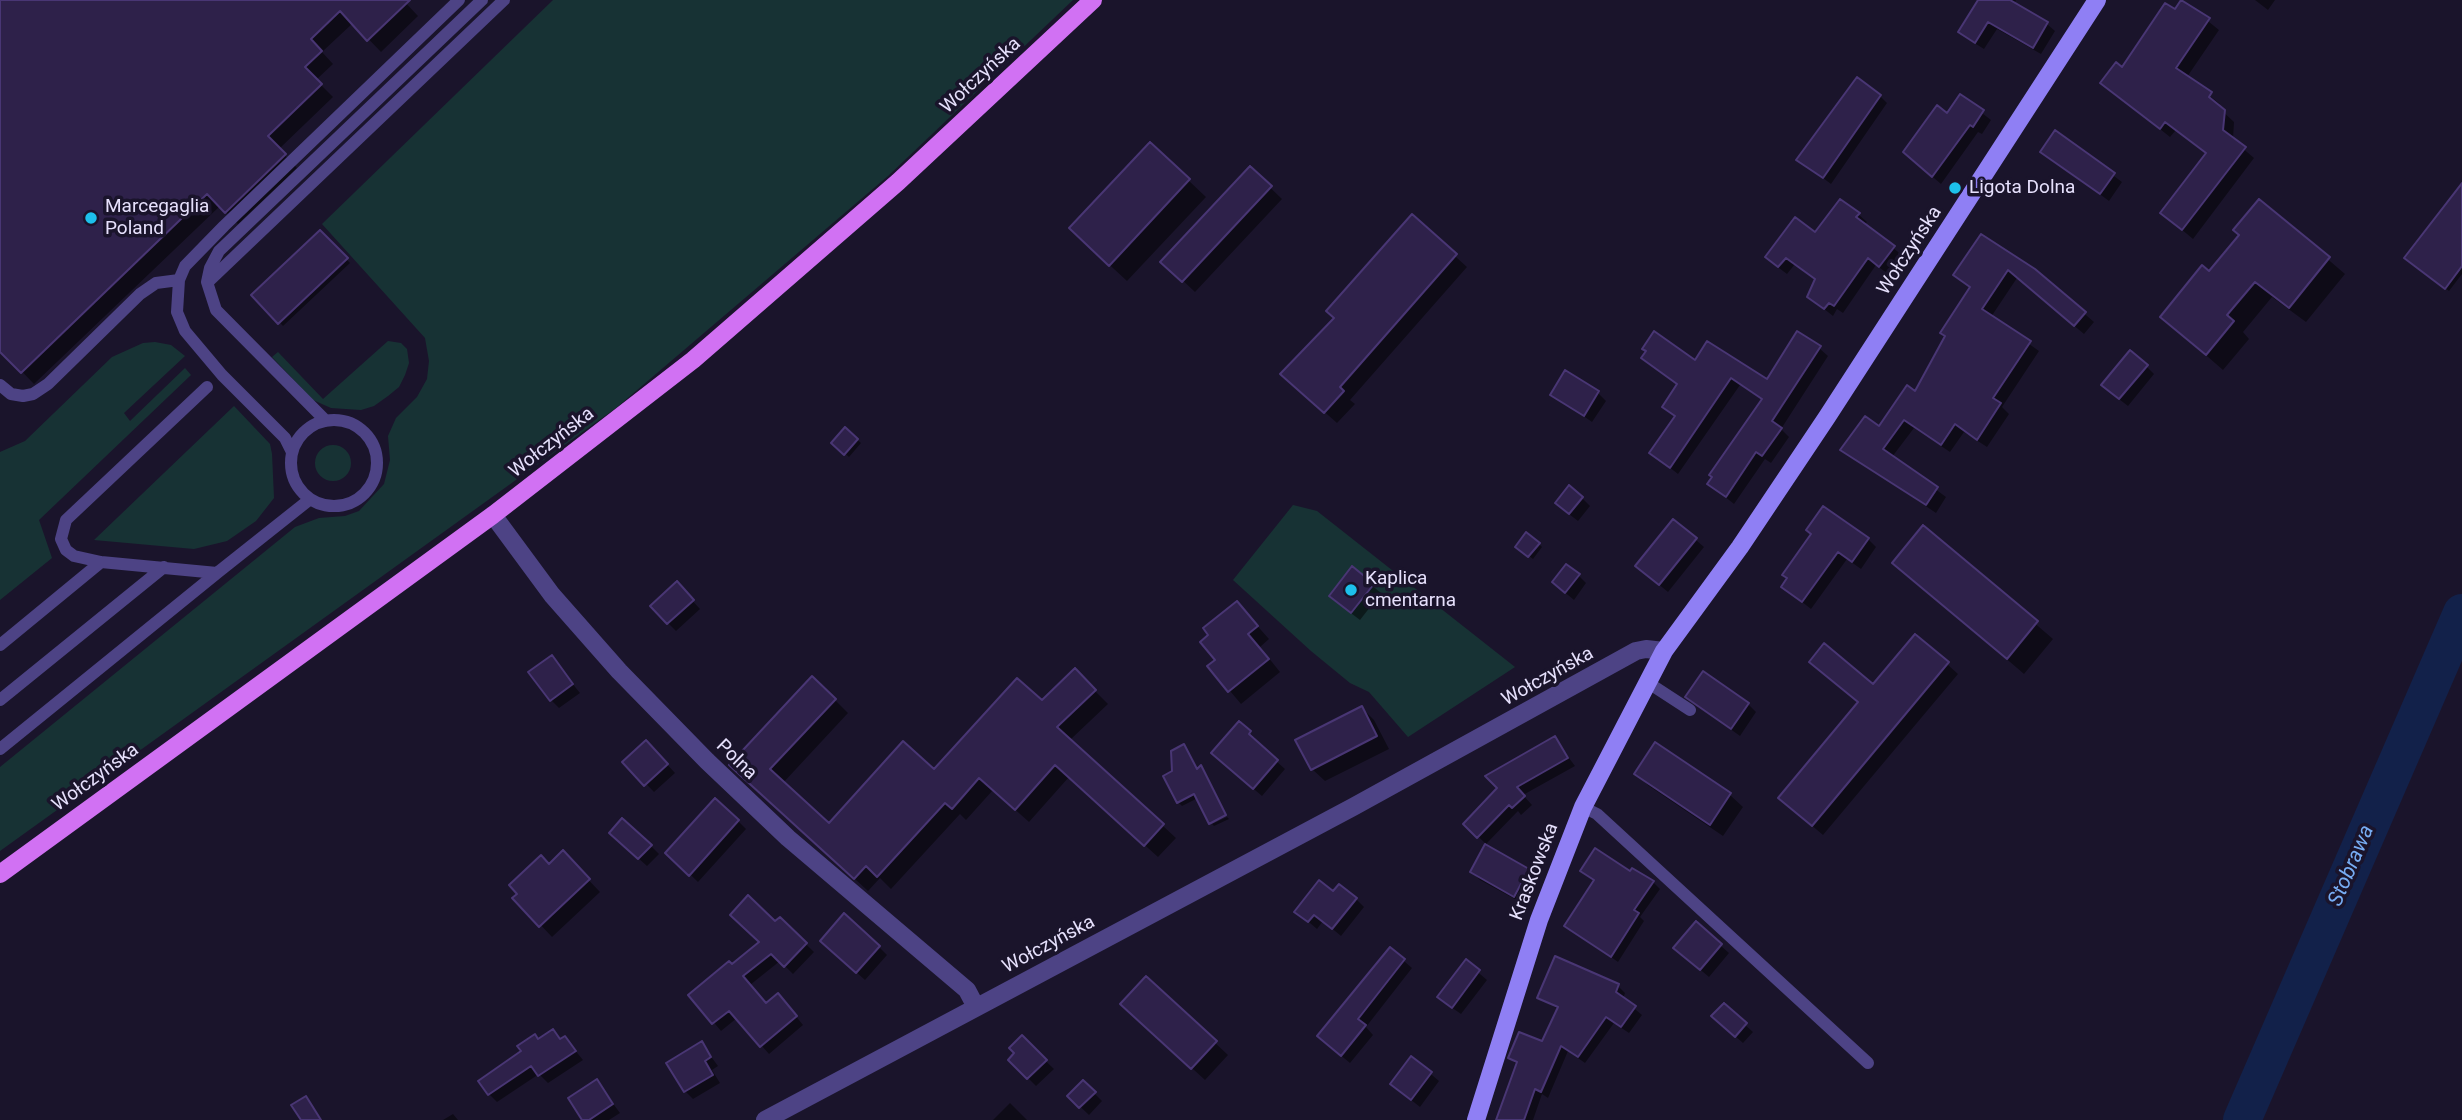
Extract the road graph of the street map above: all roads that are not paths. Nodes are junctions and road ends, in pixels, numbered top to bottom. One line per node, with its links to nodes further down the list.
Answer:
1 (459, 0): 6 (lane)
2 (482, 0): 7 (lane)
3 (505, 0): 7 (lane)
4 (1093, 0): 13 (main road, Wołczyńska)
5 (2097, 0): 18 (street, Wołczyńska)
6 (179, 280): 8 (lane); 11 (lane)
7 (207, 282): 10 (lane)
8 (0, 385)
9 (207, 387): 14 (lane)
10 (326, 421): 11 (lane); 12 (lane)
11 (292, 452): 12 (lane)
12 (309, 500): 16 (lane)
13 (493, 515): 24 (main road, Wołczyńska); 25 (street, Polna)
14 (101, 562): 15 (lane); 17 (lane)
15 (164, 567): 16 (lane); 20 (lane)
16 (217, 573): 22 (lane)
17 (0, 645)
18 (1664, 651): 19 (street, Kraskowska); 25 (street, Wołczyńska)
19 (1647, 682): 21 (lane); 23 (street, Kraskowska)
20 (0, 700)
21 (1690, 710)
22 (0, 750)
23 (1583, 807): 26 (lane); 28 (street, Kraskowska)
24 (0, 874)
25 (976, 1007): 27 (street, Wołczyńska)
26 (1868, 1063)
27 (765, 1120)
28 (1476, 1120)

